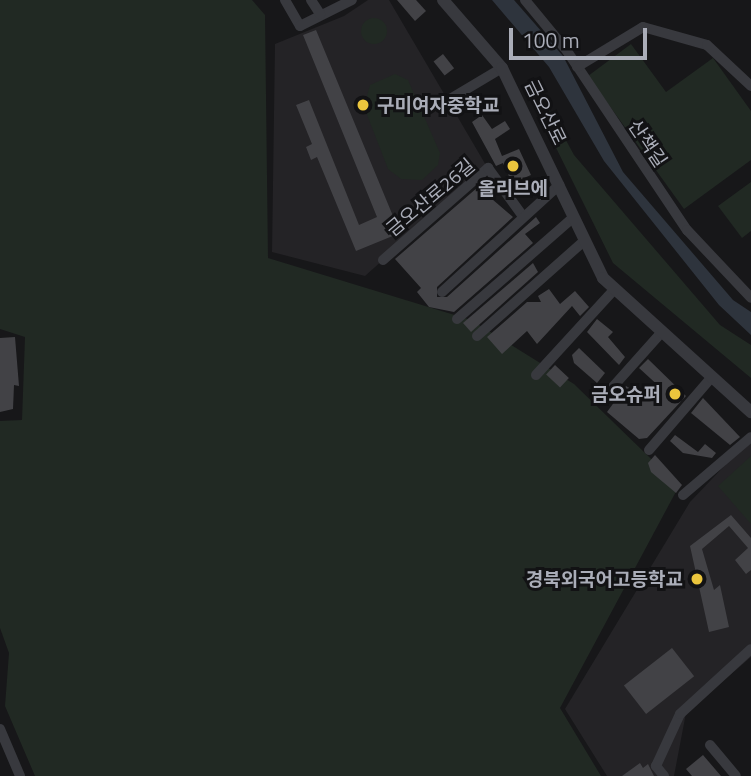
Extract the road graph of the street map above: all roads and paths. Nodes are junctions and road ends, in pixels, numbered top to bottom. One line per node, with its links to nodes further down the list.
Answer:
1 (285, 0): 6 (street)
2 (311, 0): 6 (street)
3 (352, 0): 6 (street)
4 (443, 0): 8 (street, 금오산로)
5 (526, 0): 7 (street, 산책길)
6 (320, 14)
7 (577, 67): 9 (street); 18 (street, 산책길)
8 (502, 68): 10 (street); 11 (street, 금오산로)
9 (751, 86)
10 (450, 99)
11 (559, 185): 12 (street); 13 (street, 금오산로)
12 (522, 215): 15 (street, 금오산로26길); 17 (street)
13 (574, 217): 14 (street, 금오산로); 19 (street)
14 (583, 243): 16 (street, 금오산로); 21 (street)
15 (383, 260)
16 (614, 290): 20 (street, 금오산로); 22 (street)
17 (442, 292)
18 (751, 298)
19 (457, 319)
20 (660, 333): 23 (street, 금오산로); 24 (street)
21 (477, 336)
22 (536, 375)
23 (711, 378): 25 (street, 금오산로); 27 (street)
24 (602, 399)
25 (751, 414)
26 (751, 437): 28 (street)
27 (649, 450)
28 (683, 495)
29 (751, 649): 33 (street)
30 (0, 729): 32 (street)
31 (710, 745): 34 (street)
32 (20, 776)
33 (664, 776)
34 (736, 776)

